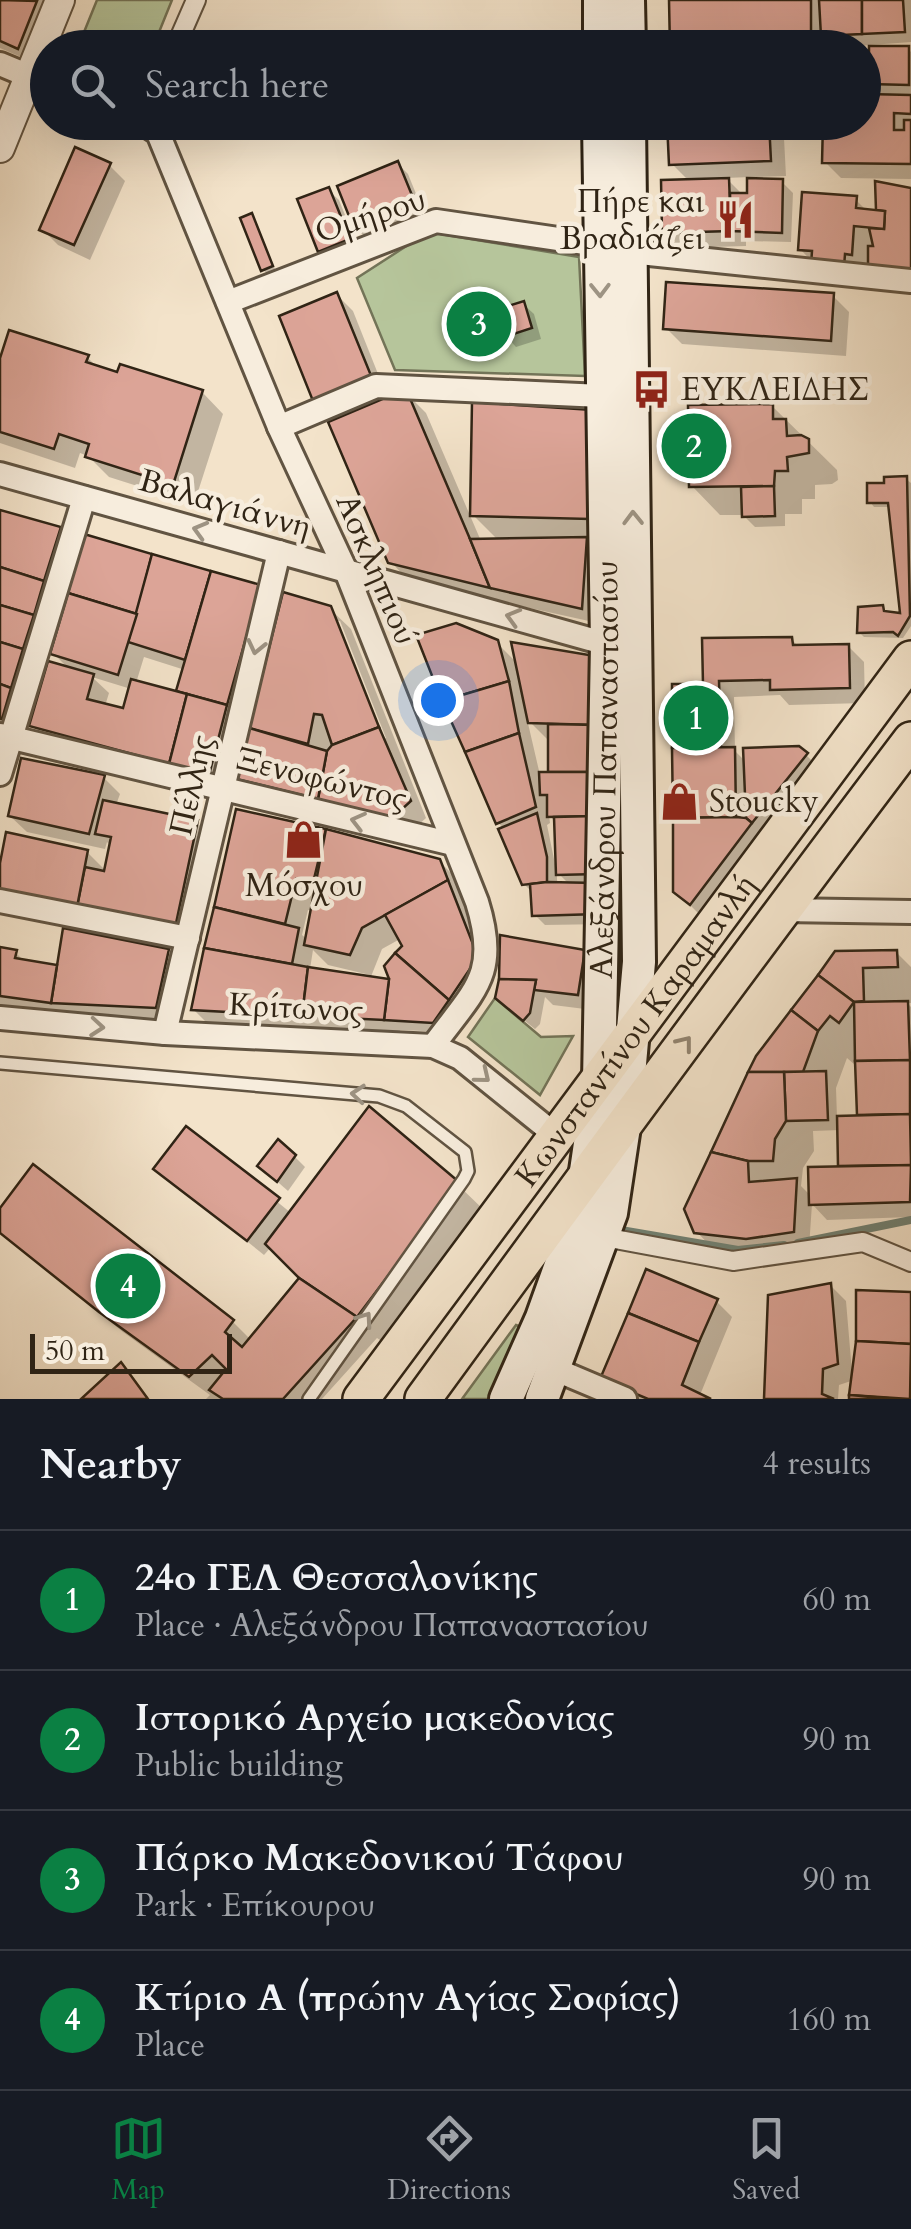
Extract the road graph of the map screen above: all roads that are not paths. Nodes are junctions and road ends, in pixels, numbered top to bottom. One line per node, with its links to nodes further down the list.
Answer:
1 (60, 0): 5 (street)
2 (196, 0): 6 (street)
3 (600, 0): 7 (main road)
4 (628, 0): 8 (main road)
5 (52, 30)
6 (183, 30)
7 (600, 30)
8 (628, 30)
9 (0, 64): 10 (street)
10 (30, 77)
11 (30, 94): 15 (street)
12 (160, 140): 18 (street, Ασκληπιού)
13 (601, 140): 16 (main road, Αλεξάνδρου Παπαναστασίου)
14 (627, 140): 16 (main road, Αλεξάνδρου Παπαναστασίου)
15 (0, 148)
16 (614, 249): 17 (street, Ομήρου); 18 (street, Ομήρου); 19 (main road, Αλεξάνδρου Παπαναστασίου, one-way to 19); 37 (main road, Αλεξάνδρου Παπαναστασίου, one-way to 16)
17 (911, 281)
18 (228, 302): 20 (street, Ασκληπιού)
19 (602, 396): 20 (street); 25 (main road, Αλεξάνδρου Παπαναστασίου)
20 (280, 427): 24 (street, Ασκληπιού)
21 (0, 474): 22 (street, Βαλαγιάννη)
22 (84, 498): 23 (street, Βαλαγιάννη, one-way to 22); 27 (street)
23 (279, 552): 24 (street, Βαλαγιάννη); 30 (street, Πέλλης, one-way to 30)
24 (346, 571): 25 (street, Βαλαγιάννη, one-way to 24); 31 (street, Ασκληπιού)
25 (606, 644): 41 (main road, Αλεξάνδρου Παπαναστασίου)
26 (911, 659): 37 (main road, Κωνσταντίνου Καραμανλή)
27 (6, 736): 29 (street); 30 (street, Ξενοφώντος)
28 (911, 740): 33 (main road, Κωνσταντίνου Καραμανλή)
29 (0, 774)
30 (223, 788): 31 (street, Ξενοφώντος, one-way to 30); 35 (street, Πέλλης)
31 (453, 844): 39 (street, Ασκληπιού)
32 (0, 902): 35 (street)
33 (782, 910): 34 (street); 42 (main road, Κωνσταντίνου Καραμανλή, one-way to 33)
34 (911, 912)
35 (188, 938): 38 (street, Πέλλης)
36 (0, 1018): 38 (street, Κρίτωνος, one-way to 38)
37 (634, 1028): 41 (main road, Κωνσταντίνου Καραμανλή); 42 (main road, Αλεξάνδρου Παπαναστασίου)
38 (165, 1033): 39 (street, Κρίτωνος)
39 (433, 1046): 43 (street, Κρίτωνος, one-way to 43)
40 (0, 1062): 48 (lane, one-way to 40)
41 (599, 1082): 43 (main road, Κωνσταντίνου Καραμανλή); 44 (main road, Αλεξάνδρου Παπαναστασίου)
42 (625, 1120): 44 (main road, Κωνσταντίνου Καραμανλή); 45 (main road, Αλεξάνδρου Παπαναστασίου)
43 (558, 1138): 49 (main road, Κωνσταντίνου Καραμανλή)
44 (588, 1171): 50 (main road, Κωνσταντίνου Καραμανλή); 51 (main road, Αλεξάνδρου Παπαναστασίου)
45 (604, 1237): 46 (street); 47 (main road, Αλεξάνδρου Παπαναστασίου)
46 (911, 1262)
47 (548, 1384): 52 (street)
48 (308, 1399)
49 (362, 1399)
50 (424, 1399)
51 (506, 1399)
52 (626, 1399)

